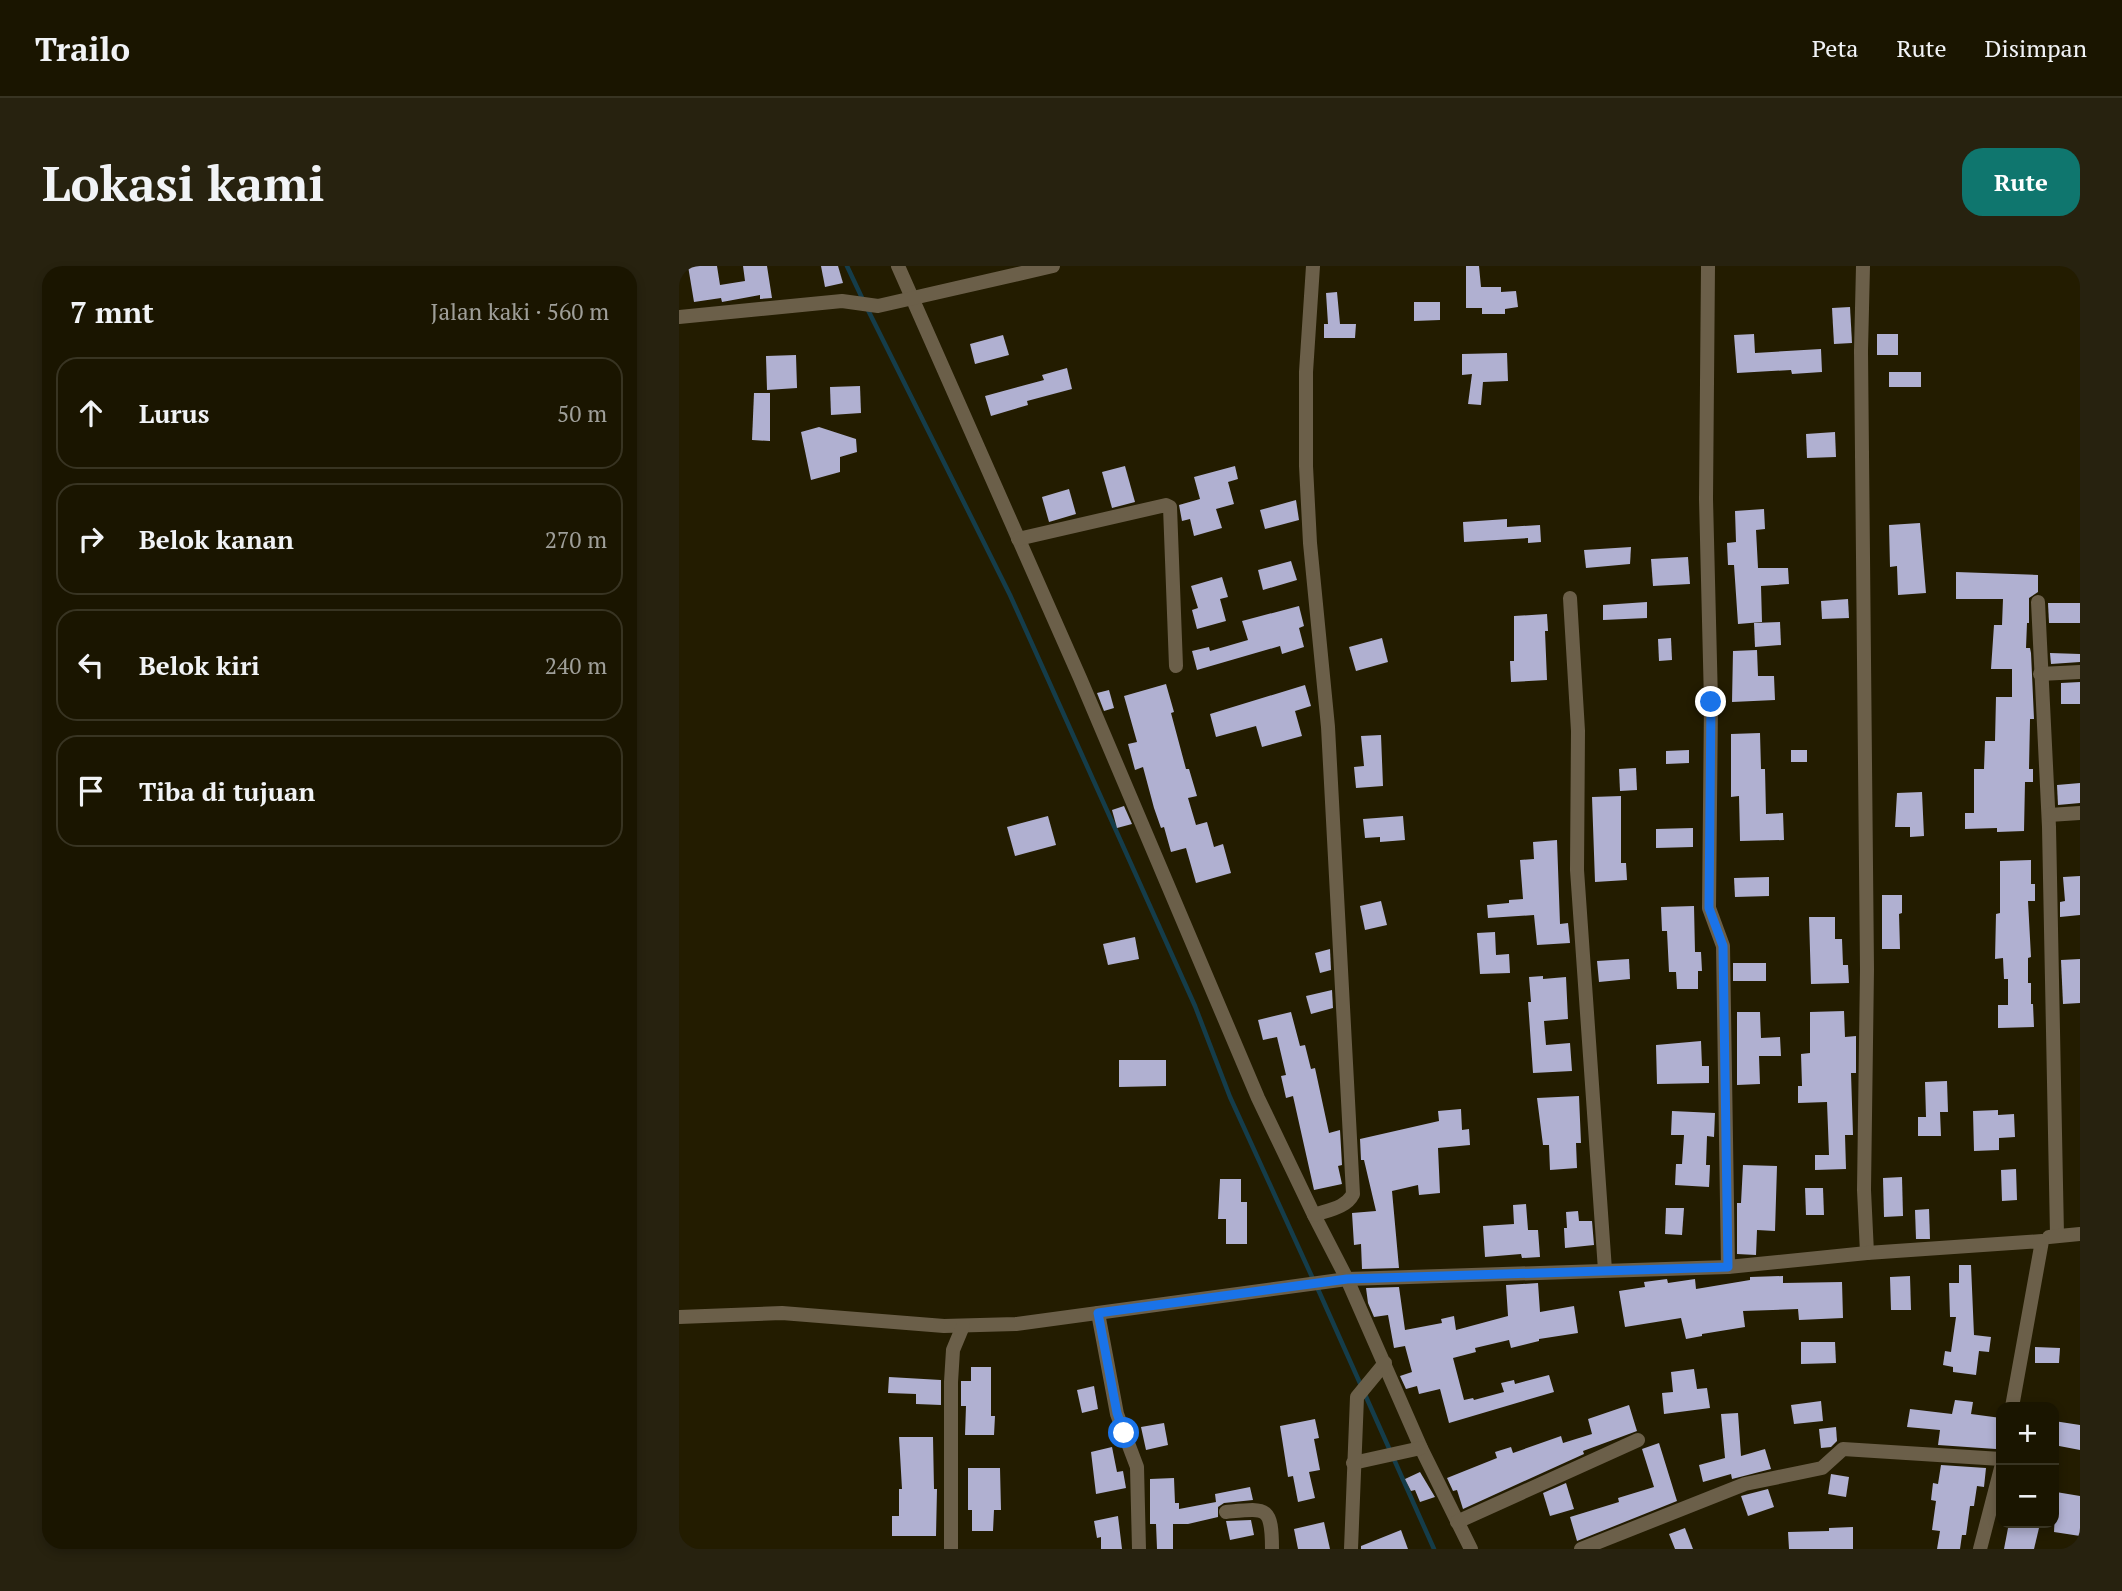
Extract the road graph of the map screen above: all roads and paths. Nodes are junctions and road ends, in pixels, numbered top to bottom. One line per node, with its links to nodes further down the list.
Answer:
1 (898, 266): 6 (street)
2 (1053, 266): 6 (street)
3 (1313, 266): 16 (street)
4 (1708, 266): 21 (street)
5 (1863, 266): 20 (street)
6 (912, 298): 7 (street); 8 (street)
7 (679, 317)
8 (1018, 539): 11 (street); 16 (street)
9 (1570, 598): 22 (street)
10 (2038, 602): 13 (street)
11 (1176, 666)
12 (2080, 672): 13 (street)
13 (2040, 674): 15 (street)
14 (2080, 813): 15 (street)
15 (2049, 815): 18 (street)
16 (1314, 1215): 23 (street)
17 (2080, 1234): 18 (street)
18 (2057, 1235): 19 (street)
19 (2042, 1241): 20 (street); 28 (street)
20 (1867, 1253): 21 (street)
21 (1728, 1267): 22 (street)
22 (1605, 1270): 23 (street)
23 (1347, 1279): 24 (street); 27 (street)
24 (1098, 1313): 26 (street); 37 (street)
25 (679, 1317): 26 (street)
26 (963, 1326): 36 (street)
27 (1385, 1363): 30 (street); 32 (street)
28 (2013, 1402)
29 (1638, 1440): 35 (street)
30 (1421, 1448): 32 (street); 35 (street)
31 (1996, 1459): 41 (street)
32 (1353, 1463): 39 (street)
33 (1996, 1487): 42 (street)
34 (1226, 1512): 38 (street)
35 (1457, 1522): 40 (street)
36 (951, 1549)
37 (1139, 1549)
38 (1272, 1549)
39 (1351, 1549)
40 (1471, 1549)
41 (1581, 1549)
42 (1980, 1549)

